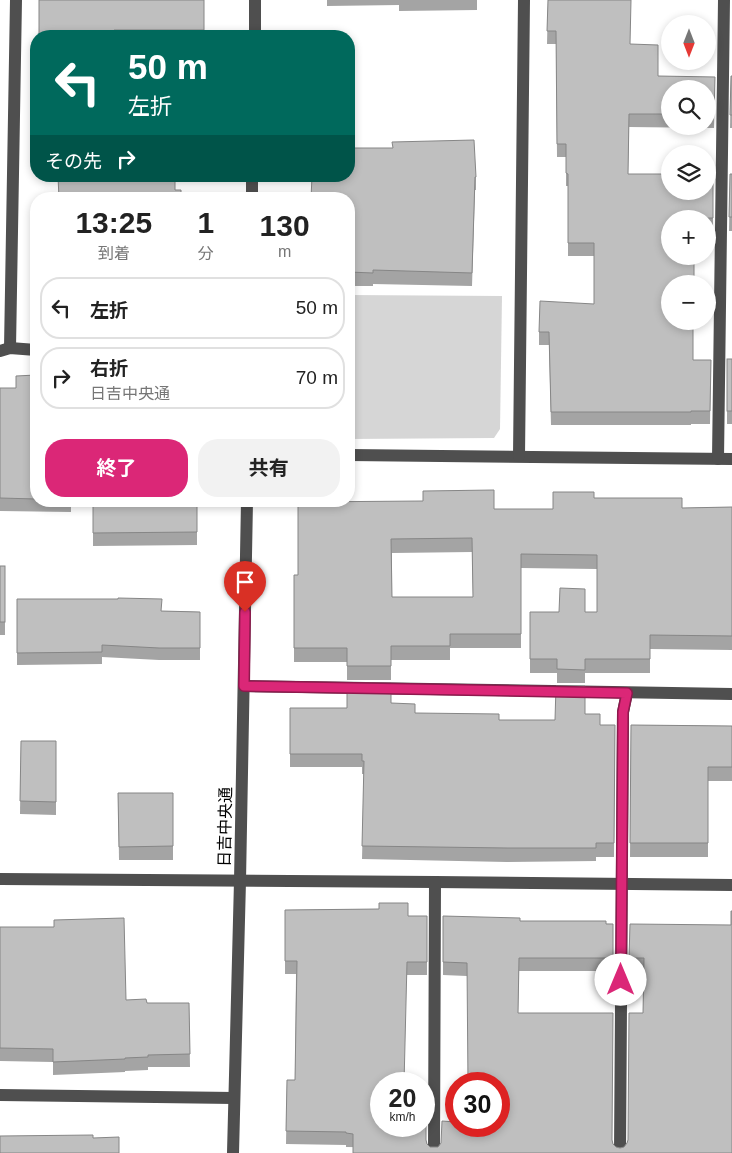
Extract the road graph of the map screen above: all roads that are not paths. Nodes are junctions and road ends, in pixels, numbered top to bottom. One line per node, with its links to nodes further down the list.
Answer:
1 (16, 0): 6 (street)
2 (255, 0): 5 (street)
3 (524, 0): 9 (street)
4 (724, 0): 10 (street)
5 (255, 30)
6 (5, 350): 7 (street)
7 (30, 350)
8 (355, 455): 9 (street)
9 (519, 456): 10 (street)
10 (718, 459): 11 (street)
11 (732, 459)
12 (247, 507): 13 (street, 日吉中央通)
13 (244, 686): 14 (street); 17 (street, 日吉中央通)
14 (627, 693): 15 (street); 19 (street)
15 (732, 694)
16 (0, 879): 17 (street)
17 (240, 881): 18 (street); 22 (street, 日吉中央通)
18 (435, 882): 19 (street); 24 (street)
19 (622, 883): 20 (street); 25 (street)
20 (732, 885)
21 (0, 1095): 22 (street)
22 (234, 1098): 23 (street, 日吉中央通)
23 (233, 1153)
24 (434, 1153)
25 (620, 1153)

